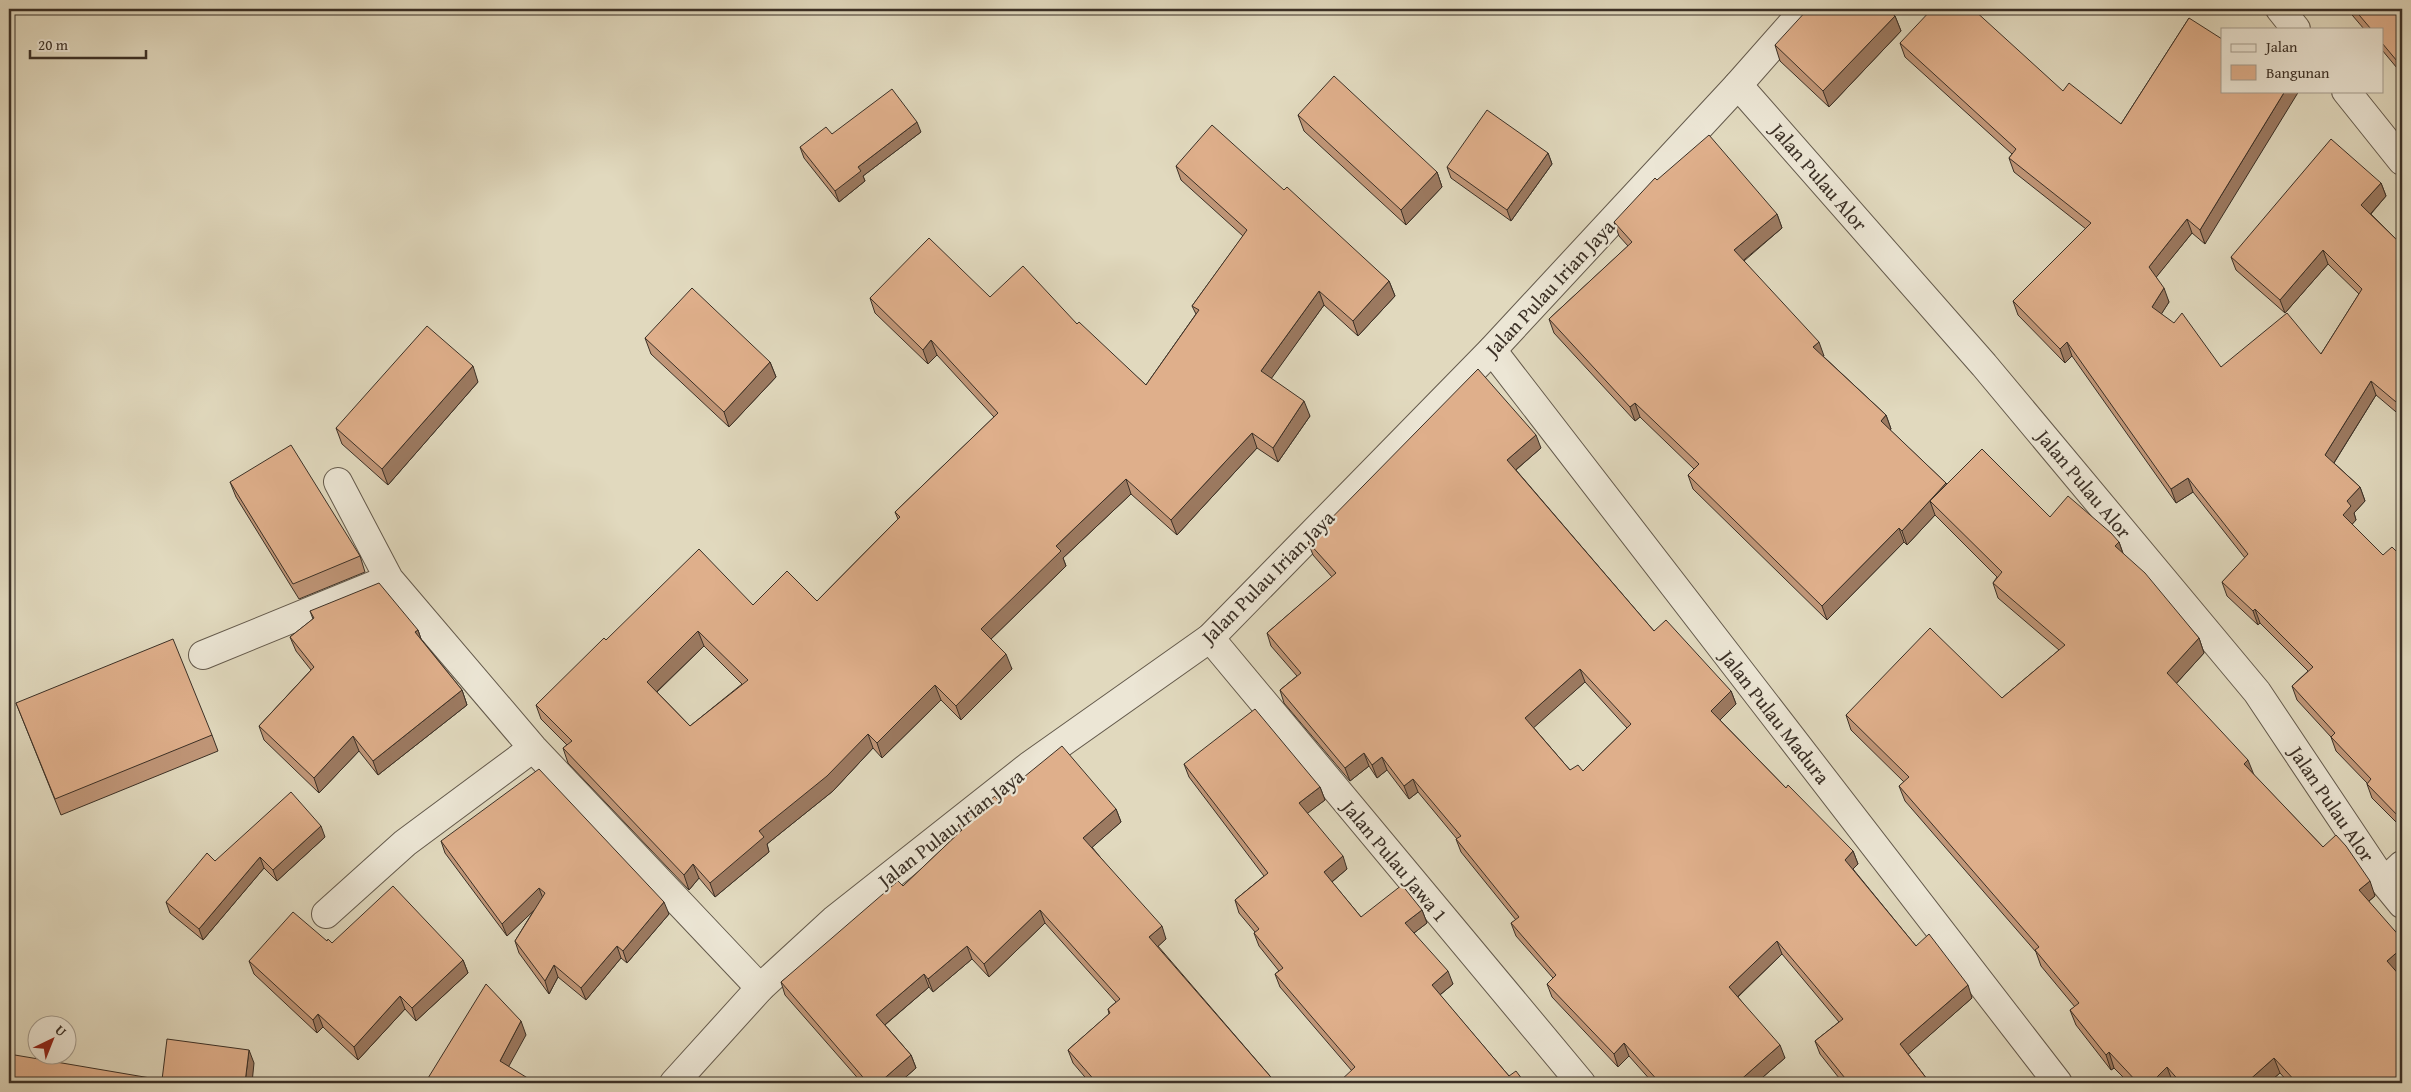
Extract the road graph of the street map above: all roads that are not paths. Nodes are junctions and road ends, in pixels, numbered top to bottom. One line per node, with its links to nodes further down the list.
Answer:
1 (1805, 9): 4 (street, Jalan Pulau Irian Jaya)
2 (2280, 9): 3 (street)
3 (2295, 28)
4 (1738, 85): 7 (street, Jalan Pulau Irian Jaya); 13 (street, Jalan Pulau Alor)
5 (2347, 92): 6 (street)
6 (2402, 161)
7 (1492, 350): 10 (street, Jalan Pulau Irian Jaya); 19 (street, Jalan Pulau Madura)
8 (338, 482): 9 (street)
9 (389, 579): 11 (street); 12 (street)
10 (1210, 638): 16 (street, Jalan Pulau Irian Jaya); 18 (street, Jalan Pulau Jawa 1)
11 (203, 655)
12 (533, 748): 15 (street); 16 (street)
13 (2393, 873): 14 (street, Jalan Pulau Alor)
14 (2402, 904)
15 (326, 914)
16 (760, 988): 17 (street, Jalan Pulau Irian Jaya)
17 (674, 1083)
18 (1581, 1083)
19 (2058, 1083)

